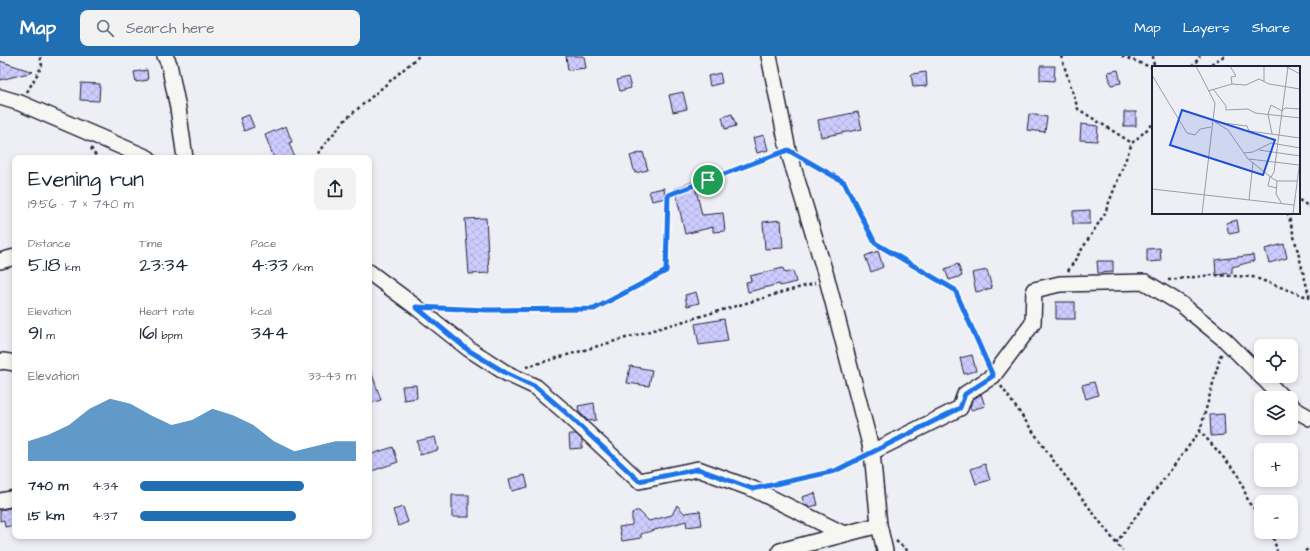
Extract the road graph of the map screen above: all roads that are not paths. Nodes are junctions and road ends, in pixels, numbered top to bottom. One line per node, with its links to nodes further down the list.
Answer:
1 (165, 56): 5 (street)
2 (769, 56): 14 (street)
3 (0, 97): 4 (street)
4 (141, 155)
5 (185, 155)
6 (12, 258): 7 (street)
7 (0, 261)
8 (372, 274): 18 (street)
9 (0, 362): 10 (street)
10 (12, 362)
11 (1277, 391): 14 (street)
12 (1298, 411): 13 (street)
13 (1310, 418)
14 (872, 452): 17 (street)
15 (12, 499): 16 (street)
16 (0, 501)
17 (879, 525): 18 (street); 20 (street)
18 (844, 534): 19 (street)
19 (780, 551)
20 (885, 551)

